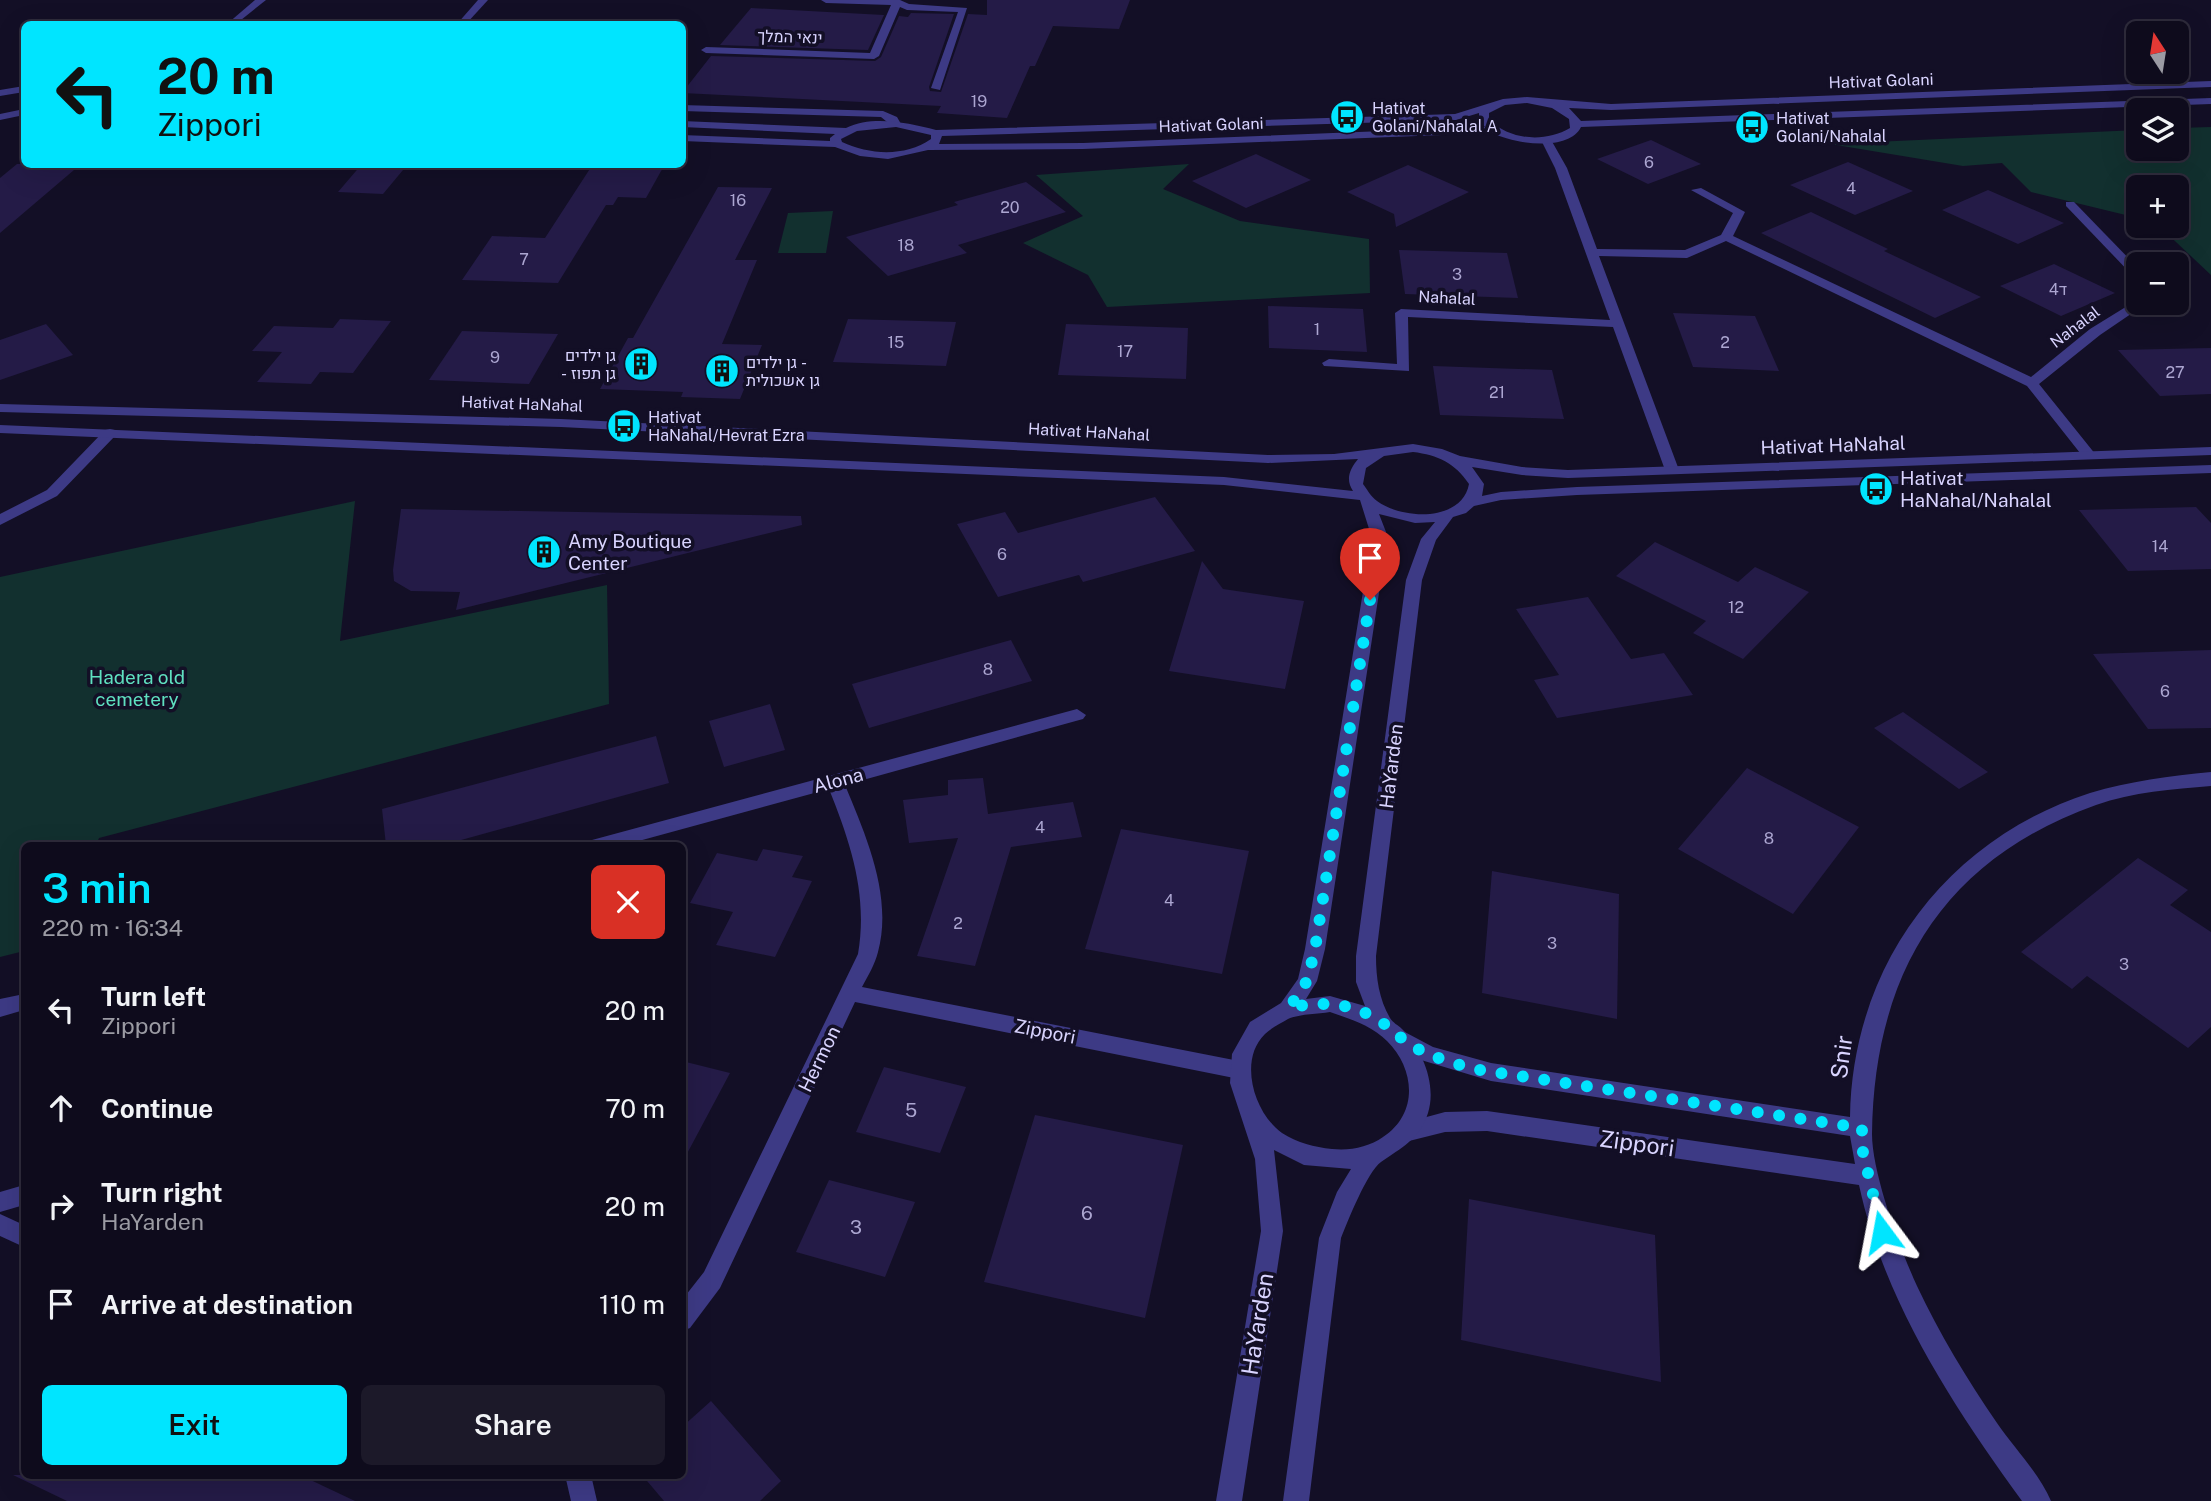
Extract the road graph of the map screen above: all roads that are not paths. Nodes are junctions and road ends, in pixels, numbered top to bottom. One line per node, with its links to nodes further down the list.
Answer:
1 (261, 0): 5 (street)
2 (483, 0): 6 (street)
3 (825, 0): 4 (street)
4 (897, 2): 7 (street); 9 (street)
5 (235, 21)
6 (464, 21)
7 (706, 50)
8 (2211, 84): 13 (street, Hativat Golani)
9 (936, 88)
10 (21, 90): 11 (street)
11 (0, 93)
12 (2211, 101): 20 (street, Hativat Golani)
13 (1552, 104): 14 (street, Hativat Golani); 20 (street)
14 (1493, 105): 21 (street); 23 (street, Hativat Golani)
15 (686, 108): 19 (street)
16 (21, 113): 17 (street)
17 (0, 117)
18 (686, 124): 22 (street)
19 (896, 124): 22 (street); 23 (street, Hativat Golani)
20 (1577, 124): 25 (street)
21 (1494, 130): 25 (street, Hativat Golani); 27 (street, Hativat Golani)
22 (843, 131): 26 (street)
23 (936, 133): 27 (street)
24 (686, 138): 26 (street)
25 (1546, 140): 31 (street)
26 (837, 144): 27 (street, Hativat Golani)
27 (929, 147)
28 (1698, 190): 30 (street)
29 (2070, 204): 32 (street)
30 (1726, 237): 31 (street); 36 (street)
31 (1592, 252): 34 (street)
32 (2126, 262)
33 (2126, 312): 36 (street, Nahalal)
34 (1620, 324): 35 (street, Nahalal); 45 (street)
35 (1329, 363)
36 (2032, 383): 42 (street)
37 (0, 408): 41 (street, Hativat HaNahal)
38 (0, 429): 39 (street)
39 (110, 433): 48 (street); 51 (street)
40 (2211, 451): 42 (street, Hativat HaNahal)
41 (1379, 452): 43 (street); 48 (street)
42 (2089, 455): 45 (street, Hativat HaNahal)
43 (1456, 460): 45 (street, Hativat HaNahal); 49 (street)
44 (2211, 469): 46 (street, Hativat HaNahal)
45 (1672, 470)
46 (2184, 470): 47 (street); 49 (street, Hativat HaNahal)
47 (2211, 475)
48 (1365, 498): 50 (street); 59 (street)
49 (1472, 502): 50 (street)
50 (1446, 517): 60 (street, HaYarden)
51 (0, 520)
52 (1077, 715): 54 (street, Alona)
53 (2211, 779): 64 (street, Snir)
54 (835, 781): 55 (street, Alona); 56 (street, Hermon)
55 (610, 842)
56 (851, 993): 62 (street, Zippori); 72 (street, Hermon)
57 (21, 1003): 58 (street)
58 (0, 1008)
59 (1289, 1008): 60 (street); 62 (street)
60 (1381, 1022): 61 (street)
61 (1401, 1040): 64 (street); 65 (street)
62 (1239, 1070): 63 (street)
63 (1247, 1107): 66 (street); 75 (street, HaYarden)
64 (1862, 1128): 67 (street, Snir)
65 (1405, 1132): 66 (street); 67 (street, Zippori)
66 (1373, 1155): 76 (street)
67 (1869, 1176): 77 (street, Snir)
68 (21, 1196): 69 (street)
69 (0, 1202)
70 (0, 1225): 71 (street)
71 (21, 1235)
72 (686, 1315)
73 (579, 1479): 74 (street)
74 (584, 1501)
75 (1229, 1501)
76 (1296, 1501)
77 (2038, 1501)

